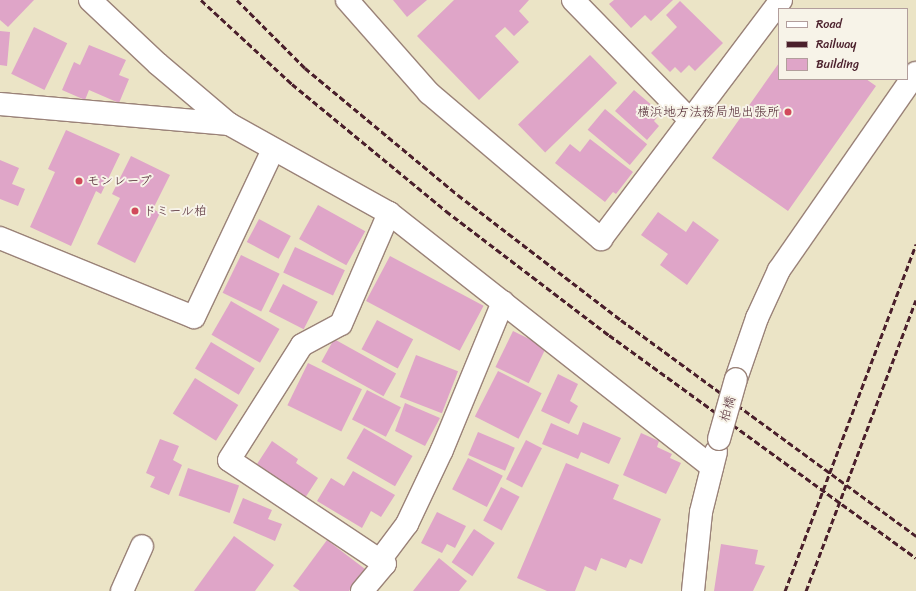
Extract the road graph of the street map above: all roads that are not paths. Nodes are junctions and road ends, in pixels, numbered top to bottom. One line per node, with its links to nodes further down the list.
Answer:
1 (90, 0): 8 (street)
2 (347, 0): 7 (street)
3 (574, 0): 7 (street)
4 (781, 0): 7 (street)
5 (916, 73): 13 (street, 柏橋, bridge)
6 (0, 104): 8 (street)
7 (690, 120)
8 (229, 124): 9 (street)
9 (273, 150): 10 (street); 11 (street)
10 (389, 213): 12 (street); 15 (street)
11 (0, 238)
12 (503, 302): 13 (street); 15 (street)
13 (712, 467): 18 (street, 柏橋)
14 (142, 546): 16 (street)
15 (380, 560): 17 (street)
16 (122, 591)
17 (362, 591)
18 (693, 591)

